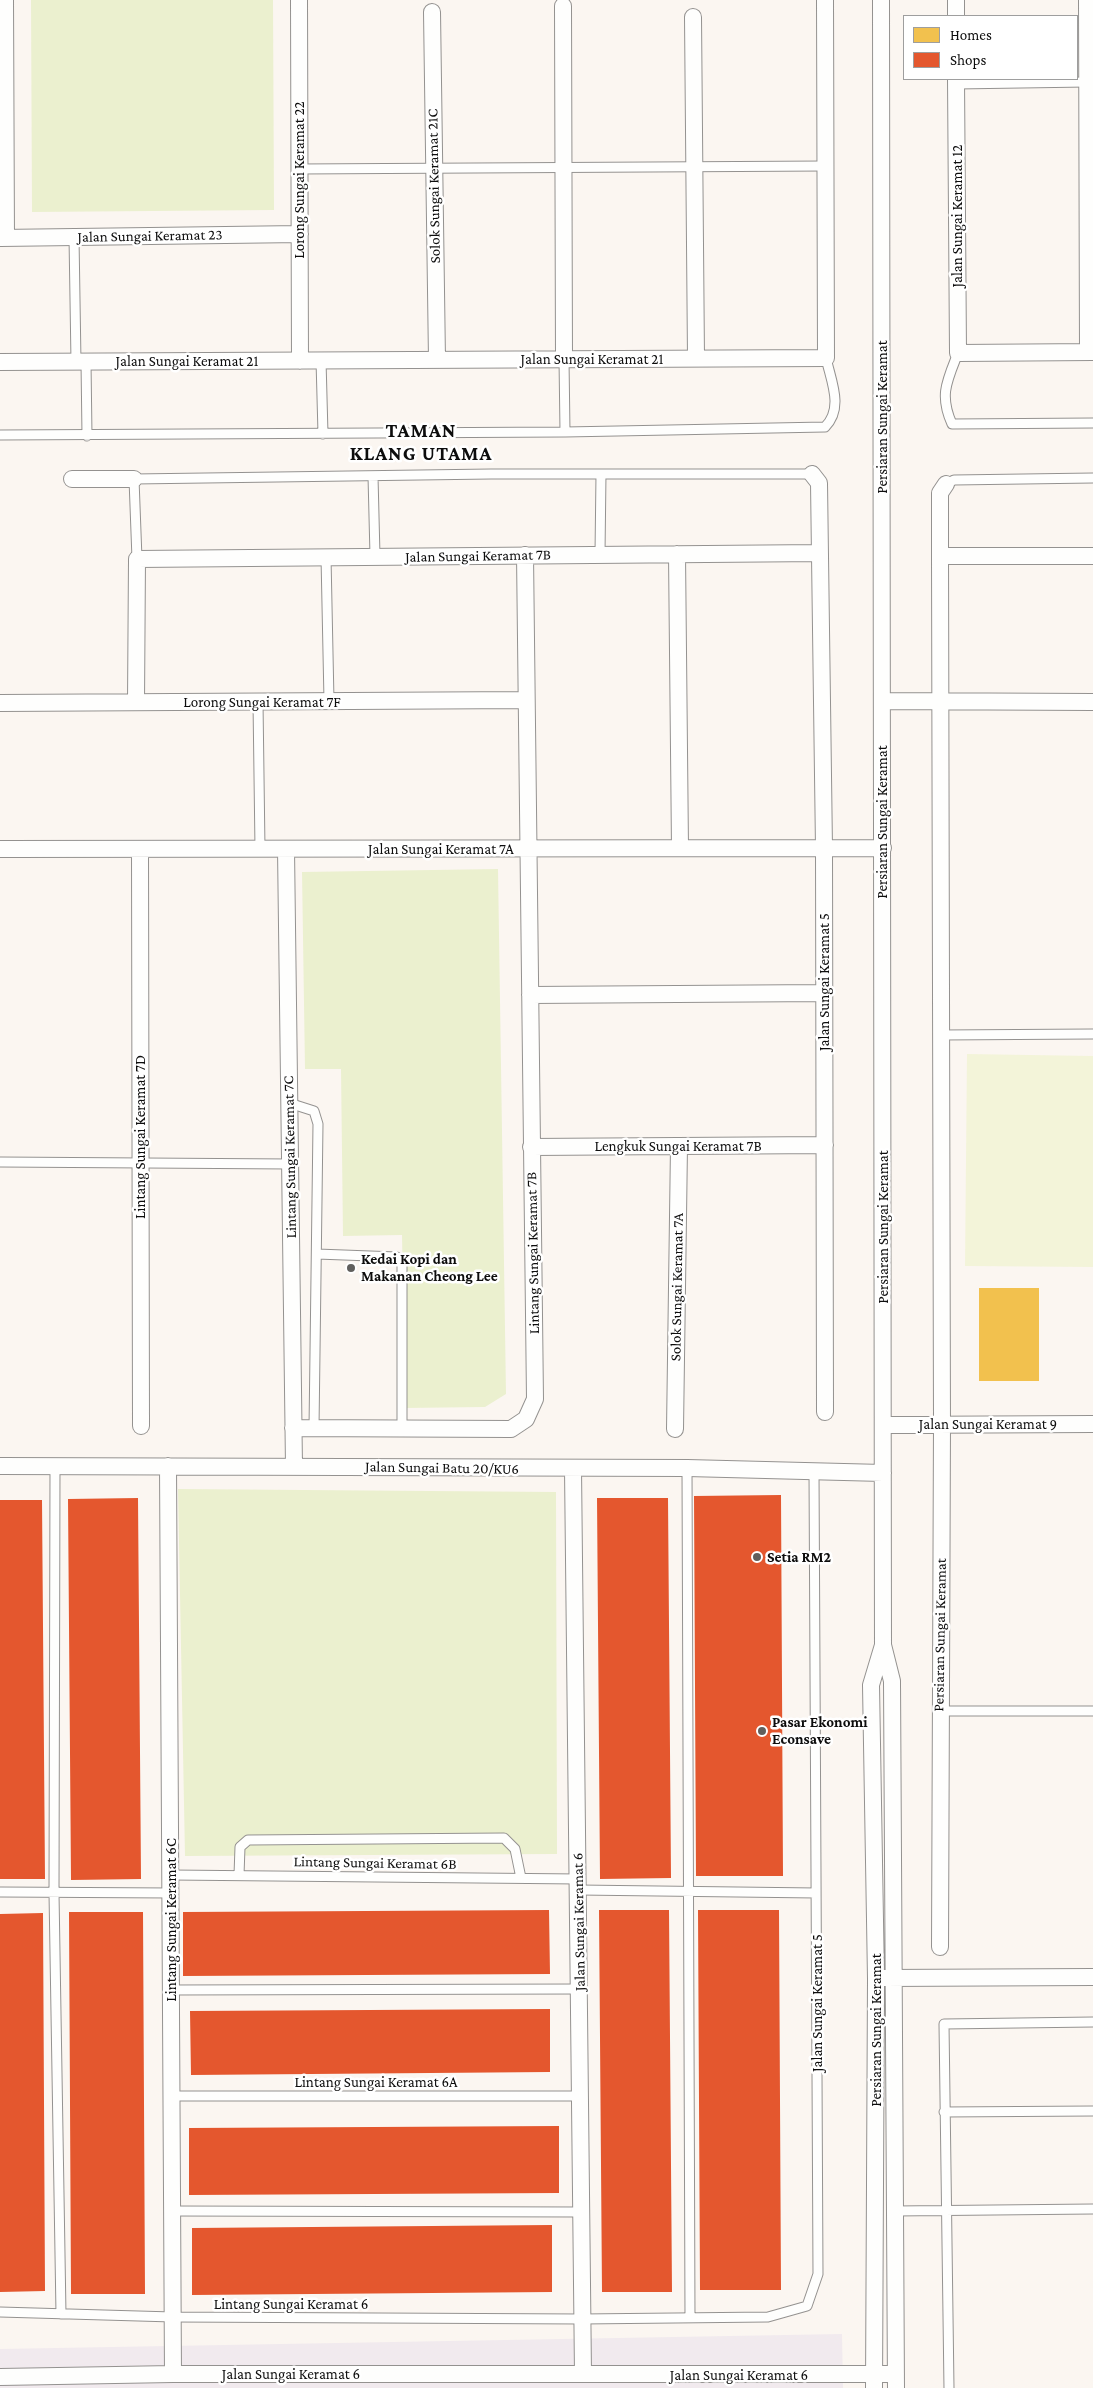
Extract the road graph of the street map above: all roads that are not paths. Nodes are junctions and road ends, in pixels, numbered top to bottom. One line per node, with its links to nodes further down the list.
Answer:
1 (5, 0): 20 (street)
2 (299, 0): 17 (street, Lorong Sungai Keramat 22)
3 (824, 0): 14 (street)
4 (881, 0): 55 (street, Persiaran Sungai Keramat)
5 (956, 0): 9 (street)
6 (1087, 0): 12 (street)
7 (563, 6): 16 (street)
8 (432, 12): 15 (street, Solok Sungai Keramat 21C)
9 (956, 15)
10 (692, 17): 13 (street)
11 (956, 82): 12 (lane); 23 (street, Jalan Sungai Keramat 12)
12 (1089, 86): 18 (street)
13 (694, 166): 14 (lane); 16 (lane); 24 (street)
14 (825, 166): 25 (street)
15 (434, 168): 16 (lane); 17 (lane); 28 (street, Solok Sungai Keramat 21C)
16 (563, 168): 26 (street)
17 (299, 169): 19 (street, Lorong Sungai Keramat 22)
18 (1090, 221): 22 (street)
19 (300, 234): 21 (street, Jalan Sungai Keramat 23); 29 (street, Lorong Sungai Keramat 22)
20 (3, 238): 21 (street, Jalan Sungai Keramat 23)
21 (74, 238): 31 (lane)
22 (1090, 352): 23 (street)
23 (958, 353): 32 (lane)
24 (696, 358): 25 (street, Jalan Sungai Keramat 21); 26 (street, Jalan Sungai Keramat 21)
25 (826, 358): 33 (lane)
26 (564, 359): 28 (street, Jalan Sungai Keramat 21); 33 (lane)
27 (321, 360): 28 (street, Jalan Sungai Keramat 21); 29 (street, Jalan Sungai Keramat 21); 34 (lane)
28 (437, 360)
29 (300, 361): 31 (street, Jalan Sungai Keramat 21)
30 (0, 362): 31 (street, Jalan Sungai Keramat 21)
31 (81, 362): 36 (lane)
32 (1093, 423)
33 (565, 432): 34 (lane)
34 (323, 434): 36 (lane)
35 (0, 435): 36 (lane)
36 (86, 436)
37 (601, 474): 38 (lane); 39 (lane); 45 (lane)
38 (812, 474): 44 (street, Jalan Sungai Keramat 5)
39 (373, 476): 42 (lane); 48 (lane)
40 (1093, 478): 43 (lane)
41 (72, 479): 42 (street)
42 (134, 479): 52 (lane)
43 (946, 484): 49 (street, Persiaran Sungai Keramat)
44 (820, 553): 46 (street, Jalan Sungai Keramat 7B); 63 (street, Jalan Sungai Keramat 5)
45 (600, 554): 46 (street, Jalan Sungai Keramat 7B); 47 (street, Jalan Sungai Keramat 7B)
46 (677, 554): 62 (street)
47 (524, 555): 48 (street, Jalan Sungai Keramat 7B); 53 (street, Lintang Sungai Keramat 7B)
48 (376, 556): 51 (street, Jalan Sungai Keramat 7B)
49 (940, 556): 50 (street); 56 (street, Persiaran Sungai Keramat)
50 (1093, 556)
51 (326, 557): 52 (street, Jalan Sungai Keramat 7B); 54 (lane)
52 (137, 559): 57 (street)
53 (525, 700): 54 (street, Lorong Sungai Keramat 7F); 61 (street, Lintang Sungai Keramat 7B)
54 (329, 701): 58 (street, Lorong Sungai Keramat 7F)
55 (882, 701): 56 (street); 64 (street, Persiaran Sungai Keramat)
56 (940, 701): 59 (street); 72 (street, Persiaran Sungai Keramat)
57 (136, 702): 58 (street, Lorong Sungai Keramat 7F); 60 (street, Lorong Sungai Keramat 7F)
58 (258, 702): 67 (lane)
59 (1093, 702)
60 (0, 703)
61 (528, 848): 62 (street, Jalan Sungai Keramat 7A); 68 (street, Jalan Sungai Keramat 7A); 70 (street, Lintang Sungai Keramat 7B)
62 (680, 848): 63 (street, Jalan Sungai Keramat 7A)
63 (824, 848): 64 (street, Jalan Sungai Keramat 7A); 69 (street, Jalan Sungai Keramat 5)
64 (882, 848): 82 (street, Persiaran Sungai Keramat)
65 (0, 849): 66 (street, Jalan Sungai Keramat 7A)
66 (140, 849): 67 (street, Jalan Sungai Keramat 7A); 78 (street, Lintang Sungai Keramat 7D)
67 (260, 849): 68 (street, Jalan Sungai Keramat 7A)
68 (286, 849): 73 (street, Lintang Sungai Keramat 7C)
69 (824, 993): 70 (street); 74 (street, Jalan Sungai Keramat 5)
70 (530, 995): 76 (street, Lintang Sungai Keramat 7B)
71 (1093, 1034): 72 (lane)
72 (941, 1035): 83 (street, Persiaran Sungai Keramat)
73 (289, 1103): 79 (street, Lintang Sungai Keramat 7C); 80 (lane)
74 (825, 1145): 75 (street, Lengkuk Sungai Keramat 7B); 81 (street, Jalan Sungai Keramat 5)
75 (679, 1146): 76 (street, Lengkuk Sungai Keramat 7B); 89 (street, Solok Sungai Keramat 7A)
76 (531, 1147): 88 (street, Lintang Sungai Keramat 7B)
77 (0, 1162): 78 (lane)
78 (140, 1163): 79 (lane); 85 (street, Lintang Sungai Keramat 7D)
79 (290, 1164): 86 (street, Lintang Sungai Keramat 7C)
80 (316, 1254): 87 (lane); 88 (lane)
81 (825, 1412)
82 (883, 1424): 83 (street, Jalan Sungai Keramat 9); 97 (street, Persiaran Sungai Keramat)
83 (942, 1424): 84 (street, Jalan Sungai Keramat 9); 100 (street, Persiaran Sungai Keramat)
84 (1093, 1424)
85 (141, 1426)
86 (293, 1428): 87 (street, Lintang Sungai Keramat 7B); 93 (street, Lintang Sungai Keramat 7C)
87 (314, 1428): 88 (street, Lintang Sungai Keramat 7B)
88 (402, 1429)
89 (675, 1429)
90 (0, 1466): 91 (street, Jalan Sungai Batu 20/KU6)
91 (56, 1466): 92 (street, Jalan Sungai Batu 20/KU6); 107 (lane)
92 (168, 1466): 93 (street, Jalan Sungai Batu 20/KU6); 101 (street, Lintang Sungai Keramat 6C)
93 (294, 1466): 95 (street, Jalan Sungai Batu 20/KU6)
94 (687, 1468): 95 (street, Jalan Sungai Batu 20/KU6); 96 (street, Jalan Sungai Batu 20/KU6); 105 (lane)
95 (573, 1469): 104 (street, Jalan Sungai Keramat 6)
96 (814, 1471): 97 (street, Jalan Sungai Batu 20/KU6); 108 (lane, Jalan Sungai Keramat 5)
97 (883, 1472): 98 (street, Persiaran Sungai Keramat)
98 (883, 1645): 111 (street, Persiaran Sungai Keramat); 113 (street, Persiaran Sungai Keramat)
99 (1093, 1710): 100 (lane)
100 (939, 1711): 110 (street, Persiaran Sungai Keramat)
101 (171, 1875): 102 (lane, Lintang Sungai Keramat 6B); 109 (street, Lintang Sungai Keramat 6C)
102 (239, 1875): 103 (lane, Lintang Sungai Keramat 6B); 103 (lane)
103 (521, 1878): 104 (lane, Lintang Sungai Keramat 6B)
104 (579, 1884): 105 (lane, Lintang Sungai Keramat 6B); 114 (street, Jalan Sungai Keramat 6)
105 (689, 1891): 108 (lane, Lintang Sungai Keramat 6B); 129 (lane)
106 (0, 1892): 107 (lane)
107 (54, 1892): 109 (lane); 127 (lane)
108 (816, 1892): 129 (lane, Jalan Sungai Keramat 5)
109 (171, 1893): 115 (street, Lintang Sungai Keramat 6C)
110 (940, 1947)
111 (894, 1977): 112 (street); 113 (street); 124 (street, Persiaran Sungai Keramat)
112 (1093, 1977)
113 (876, 1979): 135 (street, Persiaran Sungai Keramat)
114 (580, 1989): 115 (lane); 118 (street, Jalan Sungai Keramat 6)
115 (171, 1990): 117 (street, Lintang Sungai Keramat 6C)
116 (1093, 2022): 120 (lane)
117 (172, 2096): 118 (lane, Lintang Sungai Keramat 6A); 123 (street, Lintang Sungai Keramat 6C)
118 (580, 2096): 125 (street, Jalan Sungai Keramat 6)
119 (1093, 2111): 120 (lane)
120 (944, 2112): 122 (lane)
121 (1093, 2208): 122 (lane)
122 (946, 2210): 124 (lane); 137 (lane)
123 (172, 2211): 125 (lane); 128 (street, Lintang Sungai Keramat 6C)
124 (895, 2211): 136 (street, Persiaran Sungai Keramat)
125 (581, 2212): 130 (street, Jalan Sungai Keramat 6)
126 (0, 2312): 127 (lane, Lintang Sungai Keramat 6)
127 (61, 2314): 128 (lane, Lintang Sungai Keramat 6)
128 (173, 2317): 130 (lane, Lintang Sungai Keramat 6); 131 (street, Lintang Sungai Keramat 6C)
129 (690, 2318): 130 (lane, Jalan Sungai Keramat 5)
130 (582, 2319): 132 (street, Jalan Sungai Keramat 6)
131 (173, 2374): 132 (street, Jalan Sungai Keramat 6); 133 (street, Jalan Sungai Keramat 6)
132 (583, 2374): 134 (street, Jalan Sungai Keramat 6)
133 (0, 2377)
134 (819, 2381): 135 (street, Jalan Sungai Keramat 6)
135 (874, 2381): 136 (street, Jalan Sungai Keramat 6)
136 (896, 2381)
137 (948, 2388)

